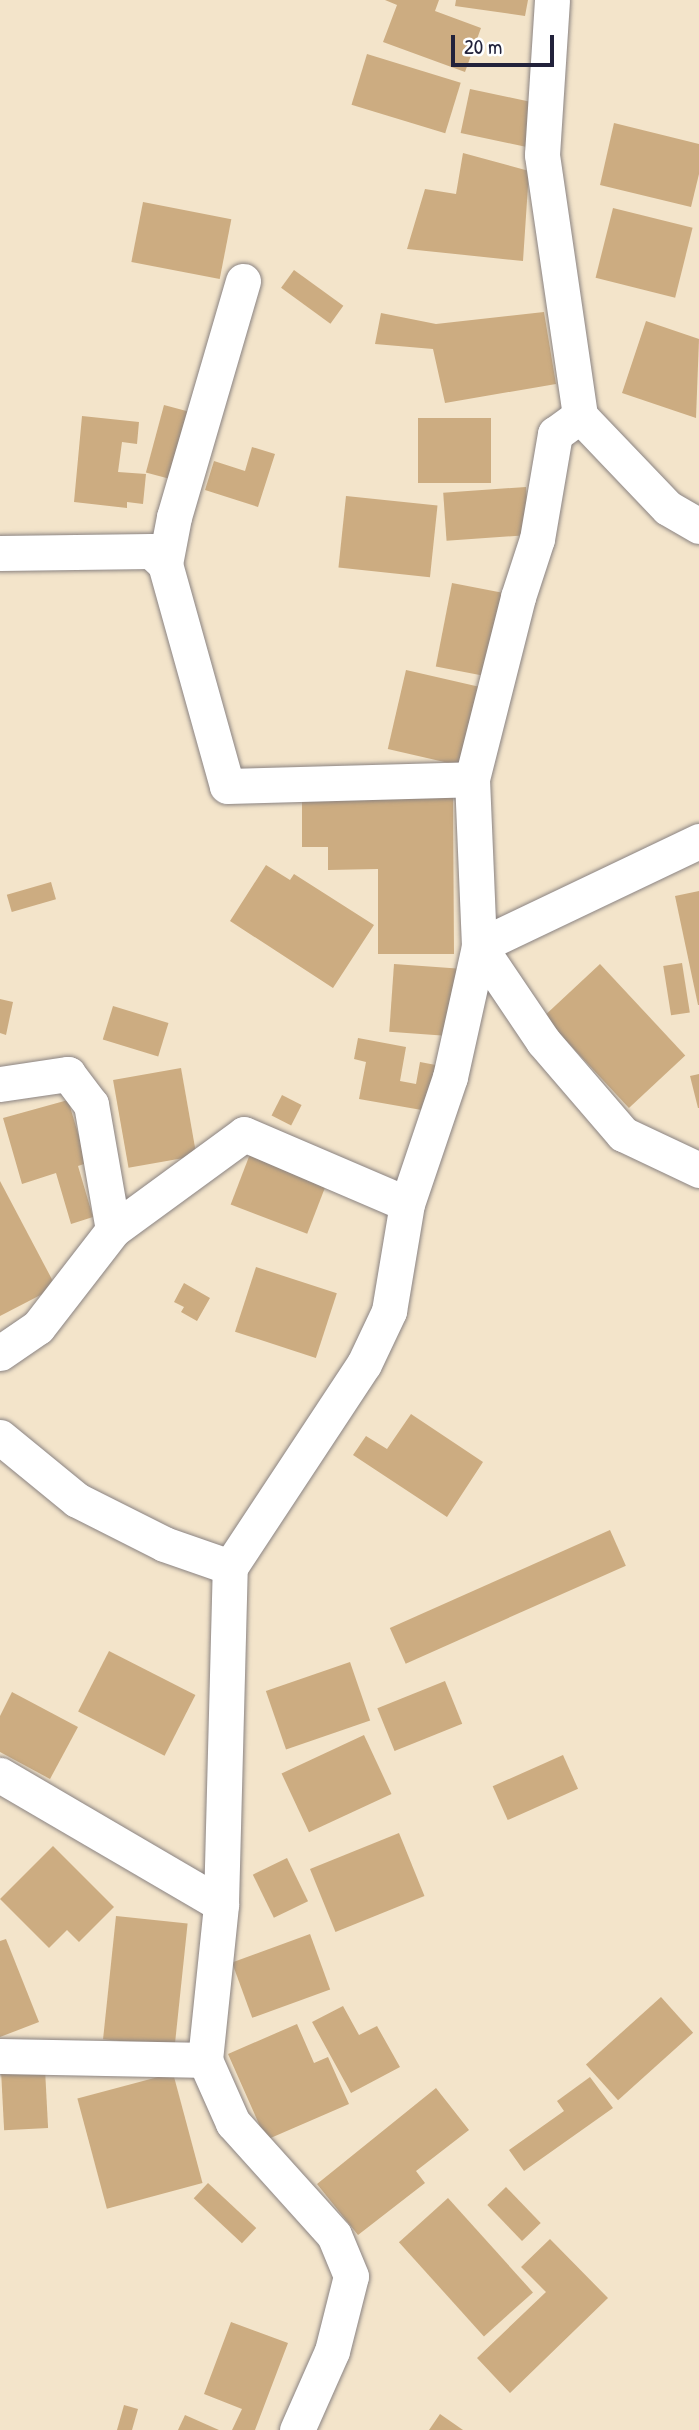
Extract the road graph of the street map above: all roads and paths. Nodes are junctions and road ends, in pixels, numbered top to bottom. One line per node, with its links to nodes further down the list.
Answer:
1 (552, 0): 3 (street)
2 (243, 281): 6 (street)
3 (580, 416): 4 (street); 7 (street)
4 (699, 526)
5 (0, 553): 6 (street)
6 (165, 564): 7 (street)
7 (472, 779): 9 (street)
8 (699, 841): 9 (street)
9 (480, 946): 11 (street); 12 (street)
10 (0, 1084): 13 (street)
11 (699, 1170)
12 (407, 1204): 13 (street); 16 (street)
13 (113, 1230): 14 (street)
14 (0, 1353)
15 (0, 1437): 16 (street)
16 (230, 1567): 18 (street)
17 (0, 1774): 18 (street)
18 (221, 1904): 20 (street)
19 (0, 2056): 20 (street)
20 (205, 2060): 21 (street)
21 (297, 2430)

